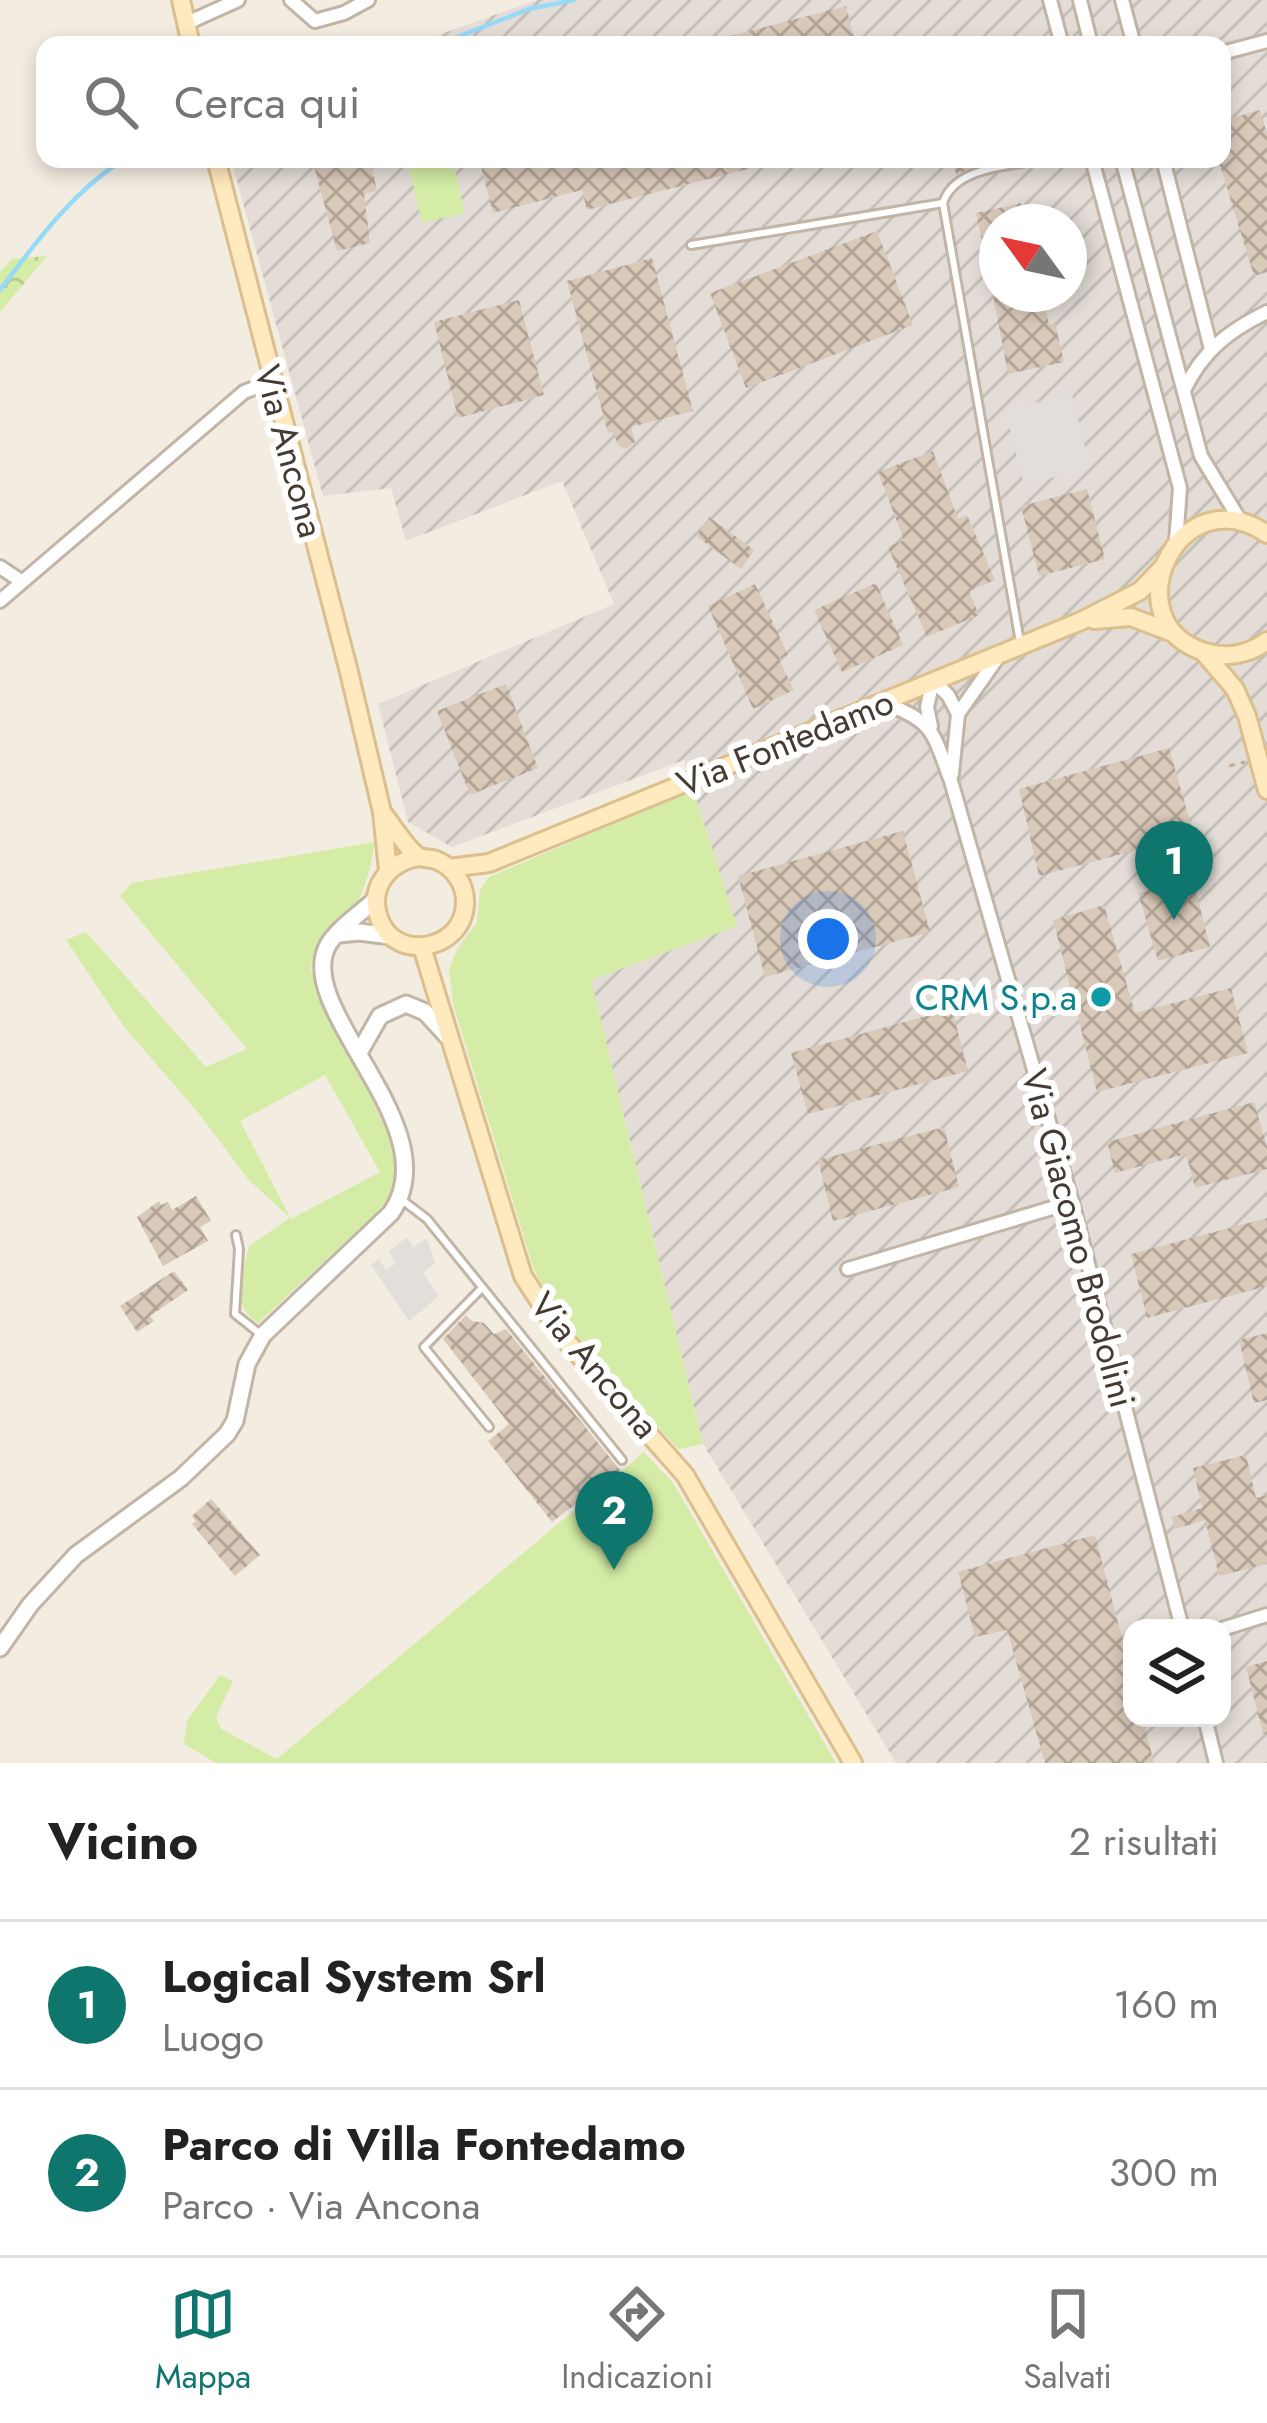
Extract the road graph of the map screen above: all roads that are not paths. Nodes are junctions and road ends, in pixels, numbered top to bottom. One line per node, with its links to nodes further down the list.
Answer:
1 (181, 0): 8 (main road)
2 (238, 0): 8 (street)
3 (291, 0): 4 (street)
4 (368, 0)
5 (1050, 0): 10 (street)
6 (1080, 0): 11 (street)
7 (1122, 0): 12 (street)
8 (187, 23): 9 (main road)
9 (189, 36)
10 (1060, 36)
11 (1089, 36)
12 (1132, 36)
13 (1267, 41): 14 (street)
14 (1231, 51)
15 (219, 168): 24 (main road, Via Ancona)
16 (1004, 168): 20 (lane)
17 (1094, 168): 28 (street)
18 (1123, 168): 25 (street)
19 (1165, 168): 23 (street)
20 (943, 202): 21 (lane); 36 (lane)
21 (691, 244)
22 (1267, 312): 23 (street)
23 (1211, 349): 25 (street)
24 (272, 381): 31 (street); 45 (main road, Via Ancona)
25 (1184, 392): 26 (street)
26 (1241, 522): 27 (main road); 28 (main road)
27 (1266, 532)
28 (1176, 543): 30 (main road, Via Fontedamo)
29 (0, 567): 31 (street)
30 (1162, 568): 33 (main road, Via Fontedamo); 34 (main road)
31 (21, 581): 32 (street)
32 (0, 601)
33 (1081, 621): 34 (main road, Via Fontedamo); 36 (main road, Via Fontedamo)
34 (1177, 635): 37 (main road, Via Fontedamo)
35 (1267, 641): 37 (main road)
36 (1021, 646): 38 (main road, Via Fontedamo)
37 (1204, 652): 44 (main road)
38 (1000, 654): 39 (main road, Via Fontedamo); 41 (street, Via Giacomo Brodolini)
39 (933, 681): 40 (main road, Via Fontedamo); 41 (street); 42 (street, Via Giacomo Brodolini)
40 (881, 702): 42 (street); 47 (main road, Via Fontedamo)
41 (958, 714): 43 (street, Via Giacomo Brodolini)
42 (931, 726): 43 (street, Via Giacomo Brodolini)
43 (951, 781): 60 (street, Via Giacomo Brodolini)
44 (1267, 790)
45 (382, 812): 46 (main road, Via Ancona); 49 (main road, Via Ancona)
46 (419, 857): 48 (main road); 49 (main road)
47 (489, 862): 48 (main road, Via Fontedamo); 50 (main road, Via Fontedamo)
48 (449, 868): 50 (main road)
49 (388, 871): 51 (main road, Via Ancona)
50 (464, 894): 54 (main road, Via Ancona)
51 (376, 899): 52 (street); 53 (main road)
52 (339, 934): 53 (street); 58 (street)
53 (391, 936): 55 (main road)
54 (443, 941): 55 (main road); 56 (main road, Via Ancona)
55 (422, 947): 56 (main road, Via Ancona)
56 (438, 999): 57 (main road, Via Ancona)
57 (448, 1038): 58 (street); 72 (main road, Via Ancona)
58 (360, 1052): 59 (street)
59 (401, 1199): 63 (lane); 64 (street)
60 (1072, 1202): 62 (street); 68 (street, Via Giacomo Brodolini)
61 (236, 1235): 64 (lane)
62 (848, 1269)
63 (482, 1288): 65 (lane); 66 (lane)
64 (262, 1335): 70 (street)
65 (490, 1427)
66 (622, 1460)
67 (1267, 1615): 69 (street)
68 (1180, 1619)
69 (1231, 1626)
70 (0, 1648)
71 (1207, 1727): 73 (street)
72 (853, 1763)
73 (1216, 1763)

